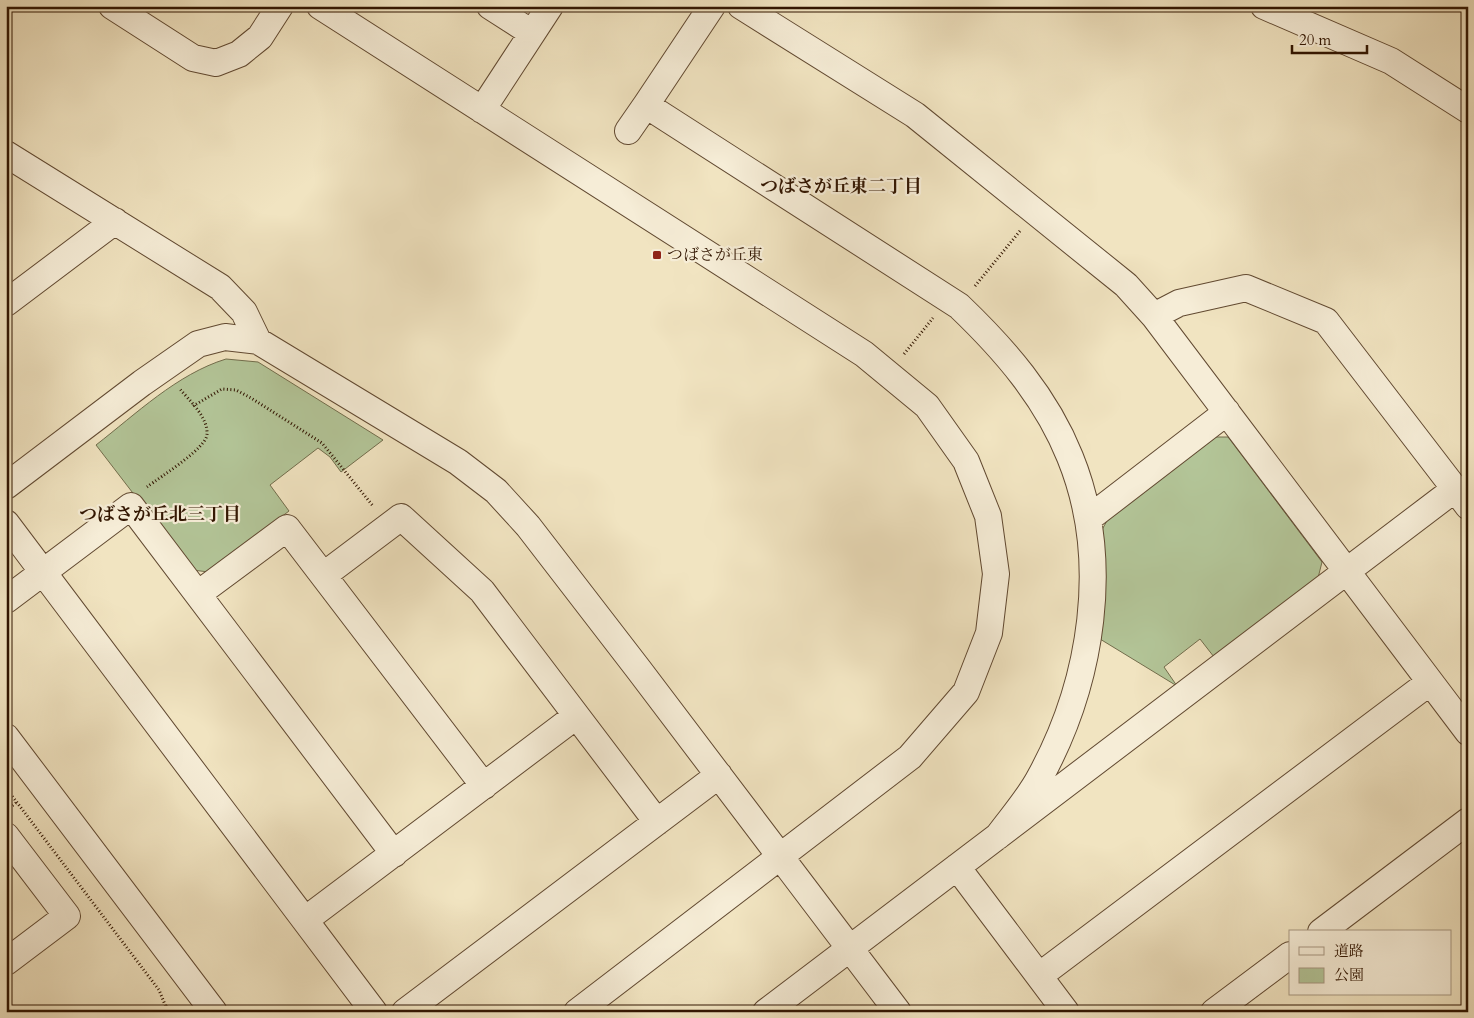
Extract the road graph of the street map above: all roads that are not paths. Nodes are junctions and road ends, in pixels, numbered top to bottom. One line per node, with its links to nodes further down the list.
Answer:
1 (112, 6): 8 (street)
2 (320, 6): 11 (street)
3 (490, 6): 9 (street)
4 (550, 6): 9 (street)
5 (712, 6): 10 (street)
6 (741, 6): 17 (street)
7 (1264, 6): 12 (street)
8 (277, 10)
9 (532, 34): 11 (street)
10 (646, 105): 13 (street); 22 (street)
11 (482, 110): 40 (street)
12 (1468, 110)
13 (628, 131)
14 (6, 154): 15 (street)
15 (116, 221): 16 (street); 18 (street)
16 (6, 303)
17 (1154, 316): 19 (street); 21 (street)
18 (258, 340): 20 (street); 33 (street)
19 (1227, 412): 22 (street); 24 (street)
20 (6, 486)
21 (1461, 498): 24 (street)
22 (1088, 519): 38 (street)
23 (6, 523): 25 (street)
24 (1347, 571): 29 (street); 38 (street)
25 (43, 572): 27 (street); 28 (street); 42 (street)
26 (324, 575): 27 (street); 30 (street); 34 (street)
27 (198, 594): 39 (street)
28 (6, 600)
29 (1430, 682): 31 (street); 47 (street)
30 (576, 716): 34 (street); 36 (street)
31 (1468, 732)
32 (6, 737): 49 (street)
33 (719, 775): 36 (street); 40 (street)
34 (484, 786): 39 (street)
35 (1468, 821): 43 (street)
36 (656, 822): 51 (street)
37 (6, 836): 46 (street)
38 (998, 836): 41 (street)
39 (394, 854): 42 (street)
40 (781, 857): 44 (street); 52 (street)
41 (957, 867): 44 (street); 47 (street)
42 (305, 920): 50 (street)
43 (1324, 930)
44 (850, 948): 48 (street); 54 (street)
45 (1289, 956): 56 (street)
46 (6, 962)
47 (1039, 976): 55 (street)
48 (793, 1004): 53 (street)
49 (214, 1012)
50 (374, 1012)
51 (405, 1012)
52 (577, 1012)
53 (766, 1012)
54 (898, 1012)
55 (1066, 1012)
56 (1214, 1012)

